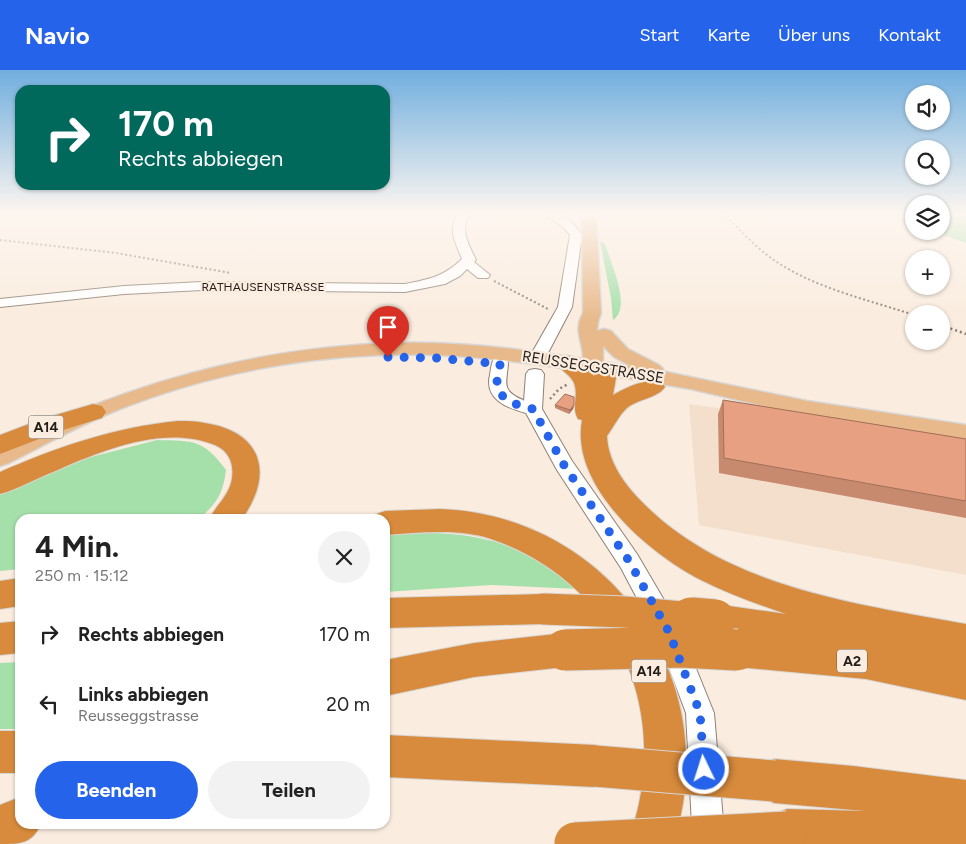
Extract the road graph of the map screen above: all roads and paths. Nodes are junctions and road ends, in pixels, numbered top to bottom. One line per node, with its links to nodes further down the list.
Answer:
1 (100, 250): 7 (path)
2 (466, 250): 6 (street)
3 (574, 250): 16 (street)
4 (590, 250): 13 (main road)
5 (762, 250): 11 (path)
6 (467, 263): 8 (street); 9 (street, RATHAUSENSTRASSE)
7 (238, 274)
8 (482, 275): 10 (path)
9 (0, 303)
10 (549, 309)
11 (905, 312)
12 (950, 328): 14 (path)
13 (596, 334): 16 (main road); 16 (main road); 18 (main road)
14 (966, 334)
15 (500, 364): 16 (main road, REUSSEGGSTRASSE); 21 (street); 27 (main road, REUSSEGGSTRASSE)
16 (578, 366): 18 (main road, REUSSEGGSTRASSE); 19 (main road, REUSSEGGSTRASSE); 22 (main road, REUSSEGGSTRASSE); 24 (highway)
17 (535, 374): 21 (street)
18 (682, 381): 20 (main road, REUSSEGGSTRASSE)
19 (653, 387): 20 (main road, REUSSEGGSTRASSE); 24 (highway)
20 (753, 398): 23 (main road, REUSSEGGSTRASSE)
21 (533, 409): 51 (street)
22 (93, 412): 25 (highway, A14); 26 (main road, REUSSEGGSTRASSE)
23 (966, 433)
24 (594, 436): 38 (highway)
25 (0, 445)
26 (0, 457)
27 (0, 466)
28 (0, 484): 29 (highway)
29 (227, 514)
30 (390, 523): 50 (highway, A14)
31 (15, 584): 32 (highway)
32 (0, 586)
33 (15, 593): 34 (highway)
34 (0, 595)
35 (390, 613): 39 (highway, bridge)
36 (15, 637): 37 (highway)
37 (0, 638)
38 (966, 640)
39 (966, 660)
40 (390, 677): 41 (highway, A2, bridge)
41 (966, 682)
42 (0, 752): 43 (highway)
43 (15, 752)
44 (390, 756): 47 (highway, bridge)
45 (15, 761): 46 (street)
46 (0, 764)
47 (966, 802)
48 (966, 837): 49 (highway, bridge)
49 (569, 843)
50 (650, 844)
51 (709, 844)

